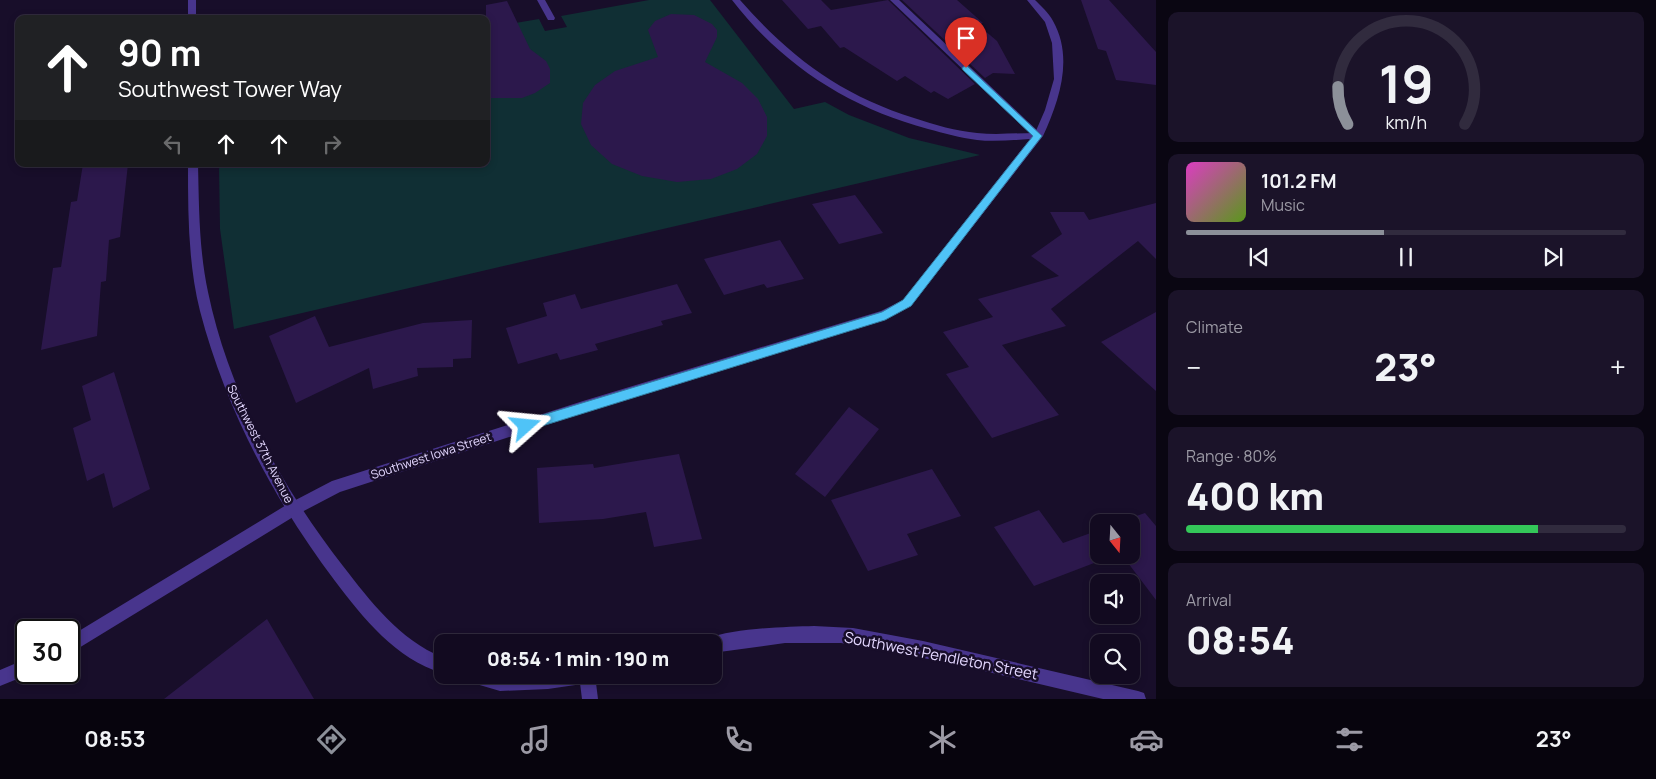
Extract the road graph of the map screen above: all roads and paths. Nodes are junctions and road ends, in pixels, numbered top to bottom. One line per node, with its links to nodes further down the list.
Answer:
1 (192, 0): 6 (street)
2 (541, 0): 7 (street)
3 (736, 0): 8 (street)
4 (894, 0): 8 (street)
5 (1031, 0): 8 (street)
6 (192, 15)
7 (551, 18)
8 (1038, 136): 10 (street, Southwest Iowa Street)
9 (193, 167): 10 (street, Southwest 37th Avenue)
10 (293, 509): 11 (street, Southwest Iowa Street); 13 (street, Southwest 37th Avenue)
11 (80, 639)
12 (722, 643): 18 (street, Southwest Pendleton Street)
13 (434, 661)
14 (15, 672): 15 (street)
15 (0, 678)
16 (589, 684): 17 (street)
17 (590, 699)
18 (1138, 699)

